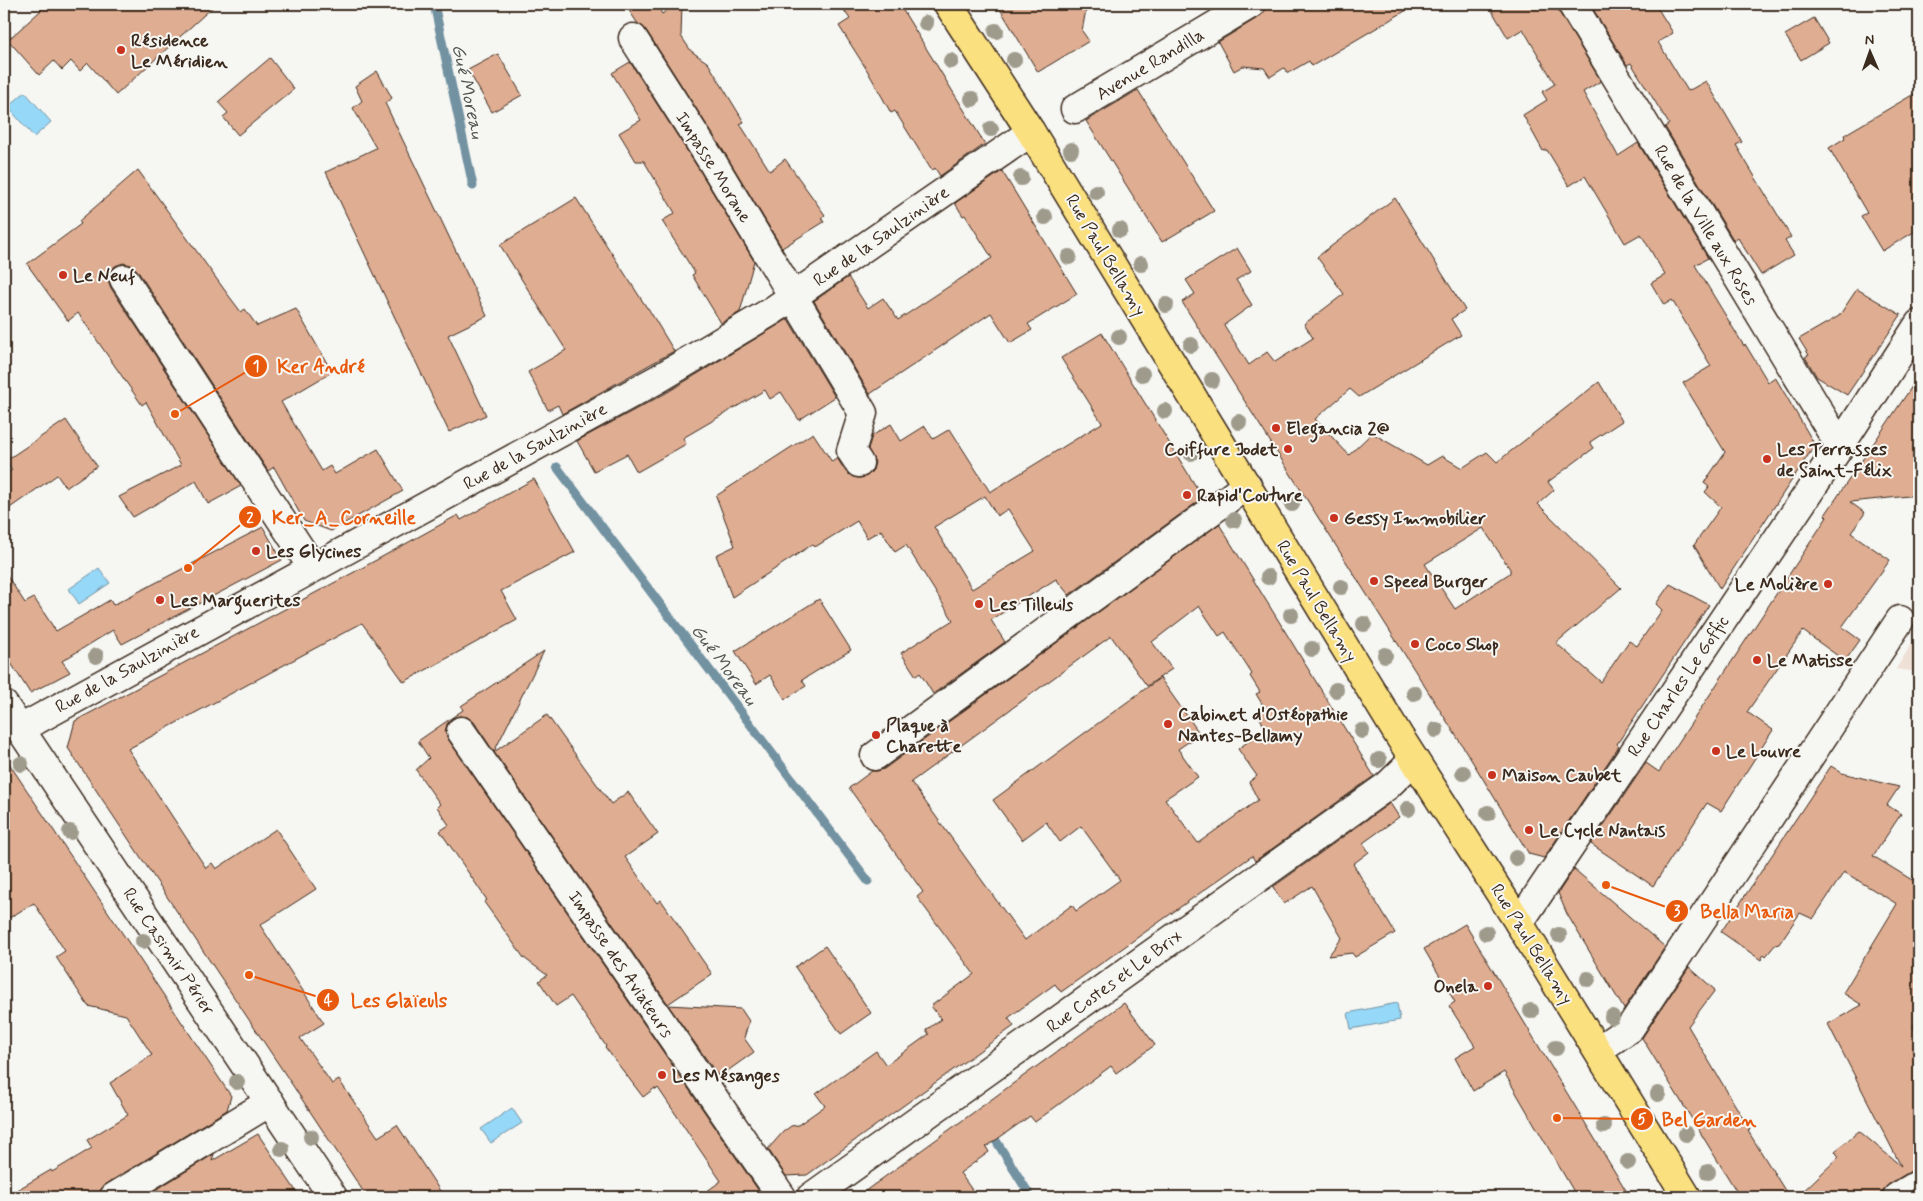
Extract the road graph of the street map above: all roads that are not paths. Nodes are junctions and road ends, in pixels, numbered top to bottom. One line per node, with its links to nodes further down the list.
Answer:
1 (948, 4): 6 (main road, Rue Paul Bellamy)
2 (1251, 4): 5 (street, Avenue Randilla)
3 (1572, 4): 10 (street, Rue de la Ville aux Roses)
4 (633, 38): 8 (street, Impasse Morane)
5 (1075, 109)
6 (1031, 132): 8 (street, Rue de la Saulzinière); 12 (main road, Rue Paul Bellamy)
7 (124, 279): 13 (street)
8 (793, 296): 11 (street, Impasse Morane); 13 (street, Rue de la Saulzinière)
9 (1919, 324): 10 (street, Rue Charles Le Goffic)
10 (1840, 446): 20 (street, Rue Charles Le Goffic)
11 (859, 464)
12 (1248, 485): 18 (street); 19 (main road, Rue Paul Bellamy)
13 (312, 567): 16 (street, Rue de la Saulzinière)
14 (1900, 620): 21 (street)
15 (4, 704): 16 (street, Rue Casimir Périer)
16 (20, 728): 22 (street, Rue Casimir Périer)
17 (461, 731): 26 (street, Impasse des Aviateurs)
18 (876, 756)
19 (1414, 760): 20 (main road, Rue Paul Bellamy); 27 (street, Rue Costes et Le Brix)
20 (1519, 923): 21 (main road, Rue Paul Bellamy)
21 (1598, 1050): 28 (main road, Rue Paul Bellamy)
22 (270, 1102): 24 (street); 25 (street, Rue Casimir Périer)
23 (1919, 1184): 29 (street)
24 (114, 1197)
25 (334, 1197)
26 (782, 1197)
27 (811, 1197)
28 (1687, 1197)
29 (1897, 1197)

